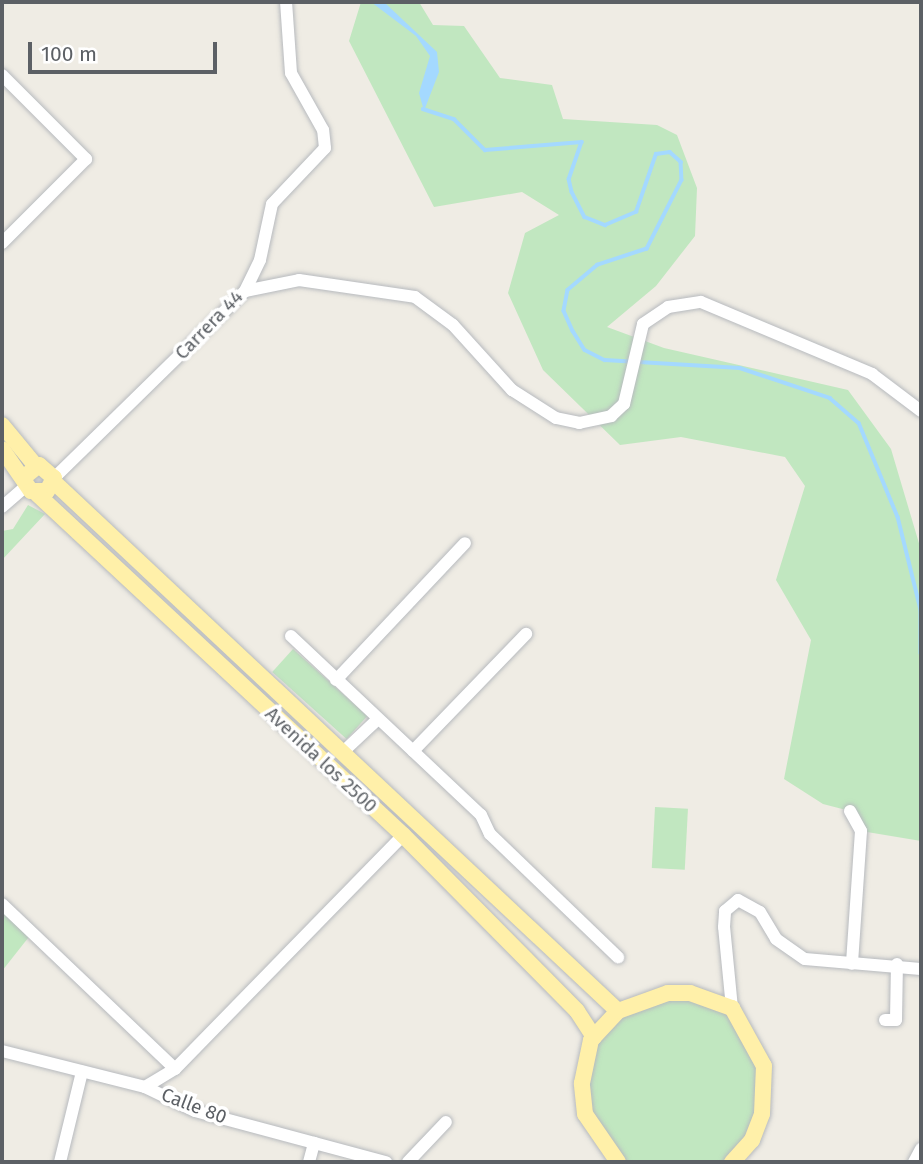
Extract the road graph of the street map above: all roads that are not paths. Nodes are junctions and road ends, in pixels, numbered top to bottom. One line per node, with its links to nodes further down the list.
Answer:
1 (286, 2): 4 (street, Carrera 44)
2 (2, 75): 3 (street)
3 (2, 243)
4 (245, 291): 5 (street); 8 (street, Carrera 44)
5 (921, 411)
6 (2, 425): 9 (main road, Avenida los 2500)
7 (2, 449): 9 (main road, Avenida los 2500)
8 (54, 480): 9 (main road); 9 (main road, Avenida los 2500); 16 (main road, Avenida los 2500)
9 (28, 484): 10 (street); 19 (main road, Avenida los 2500)
10 (2, 508)
11 (465, 542): 14 (street)
12 (526, 634): 17 (street)
13 (291, 636): 14 (street)
14 (335, 680): 15 (street)
15 (378, 719): 16 (street); 17 (street)
16 (345, 750): 26 (main road, Avenida los 2500)
17 (413, 751): 21 (street)
18 (850, 811): 22 (street)
19 (403, 835): 28 (main road, Avenida los 2500); 30 (street)
20 (2, 904): 30 (street)
21 (618, 957)
22 (852, 964): 23 (street); 25 (street)
23 (897, 964): 24 (street); 27 (street)
24 (921, 970)
25 (732, 1009): 26 (main road); 36 (main road)
26 (618, 1011): 28 (main road)
27 (885, 1020)
28 (594, 1037): 41 (main road)
29 (2, 1051): 31 (street, Calle 80)
30 (175, 1069): 32 (street)
31 (82, 1072): 32 (street, Calle 80); 37 (street)
32 (145, 1087): 34 (street, Calle 80)
33 (446, 1122): 40 (street)
34 (314, 1143): 38 (street); 39 (street, Calle 80)
35 (921, 1149): 42 (street)
36 (737, 1161)
37 (60, 1162)
38 (309, 1162)
39 (386, 1162)
40 (408, 1162)
41 (618, 1162)
42 (914, 1162)

